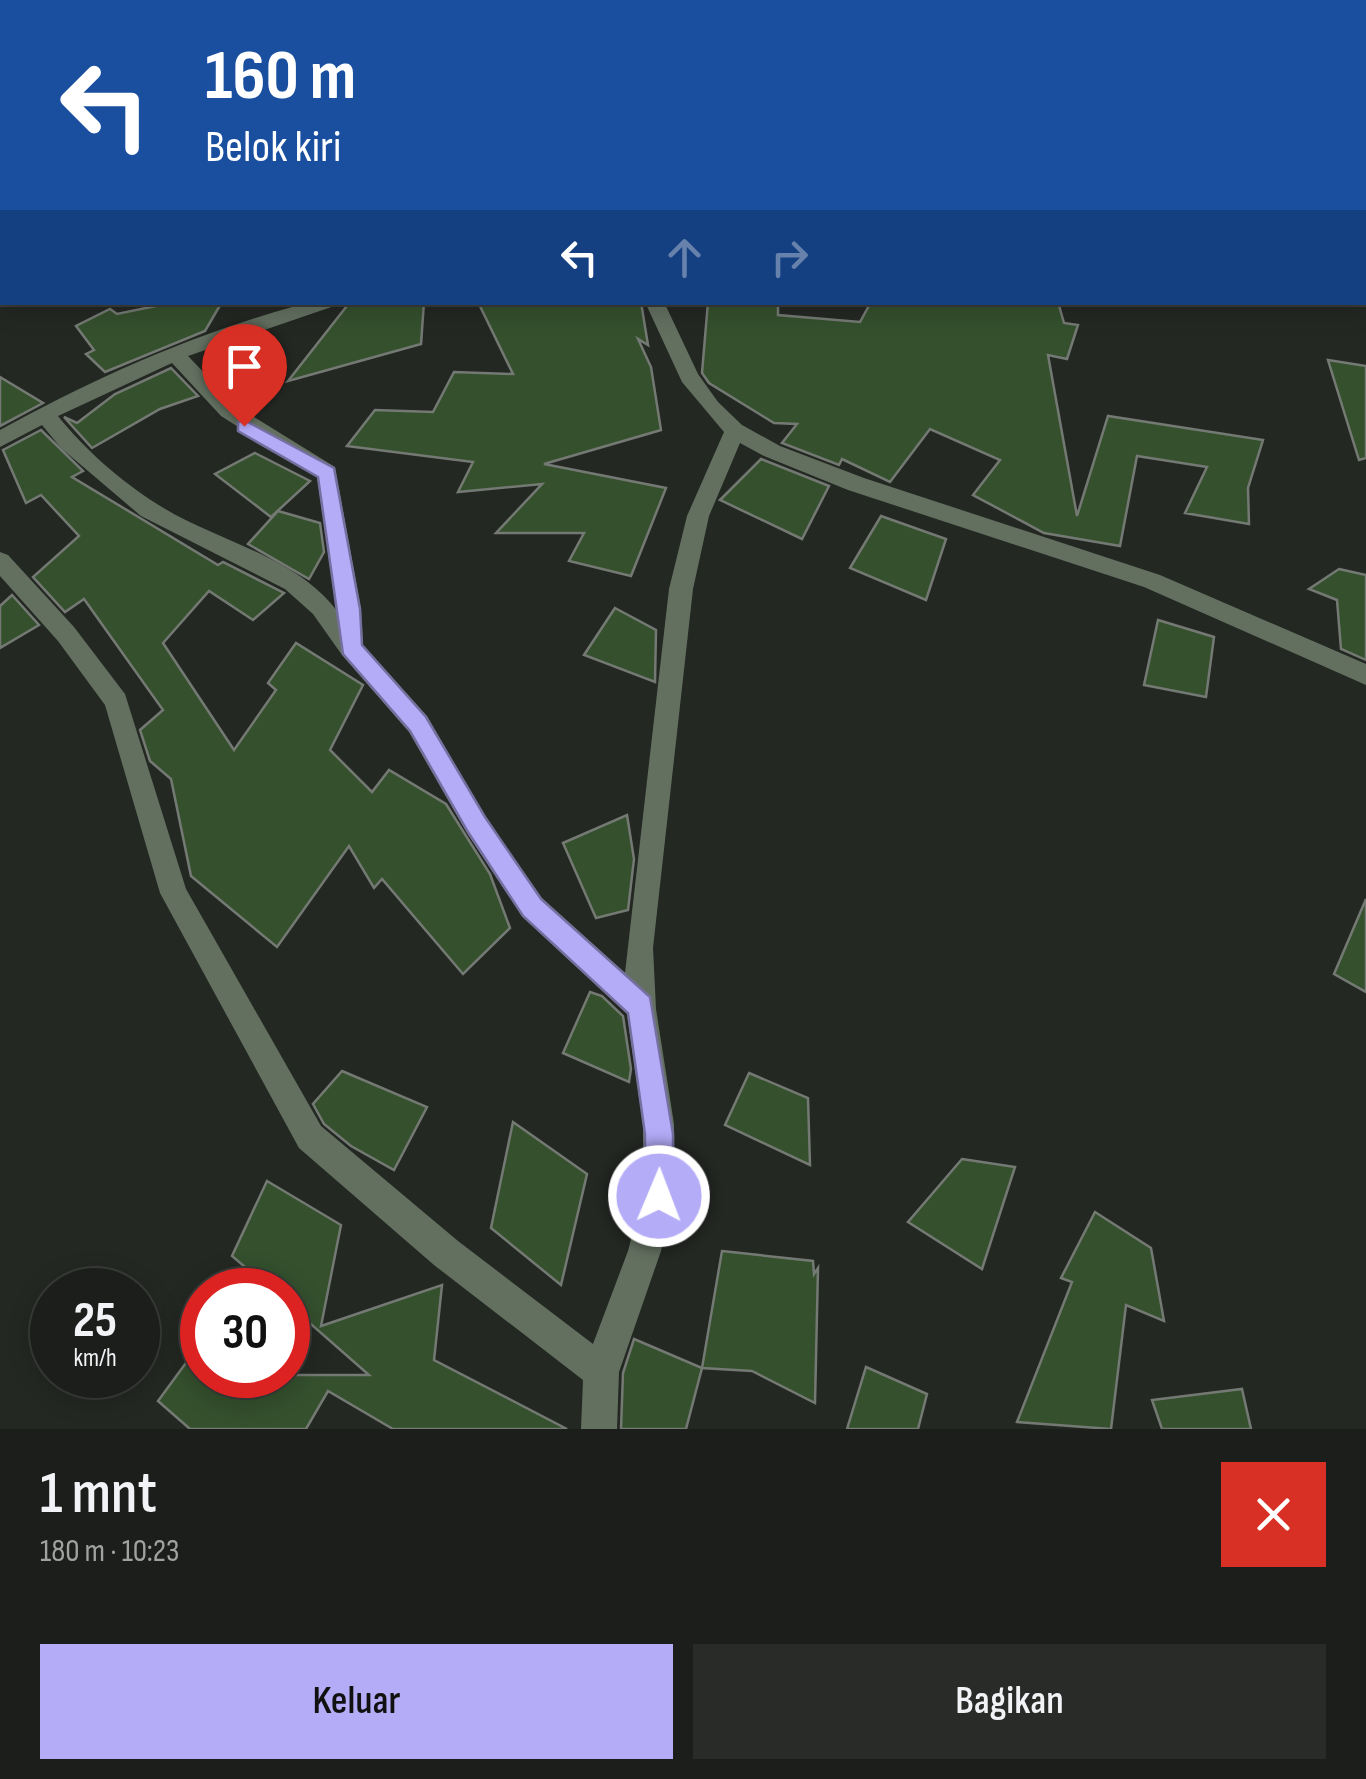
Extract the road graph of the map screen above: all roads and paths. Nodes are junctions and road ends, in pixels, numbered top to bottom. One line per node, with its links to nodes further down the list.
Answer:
1 (324, 305): 3 (street)
2 (655, 305): 5 (street)
3 (178, 356): 4 (street); 8 (street)
4 (45, 414): 6 (street); 8 (street)
5 (735, 430): 9 (street); 10 (street)
6 (0, 439)
7 (0, 560): 11 (street)
8 (351, 648): 10 (street)
9 (1366, 675)
10 (641, 1007): 11 (street)
11 (601, 1372): 12 (street)
12 (599, 1429)

